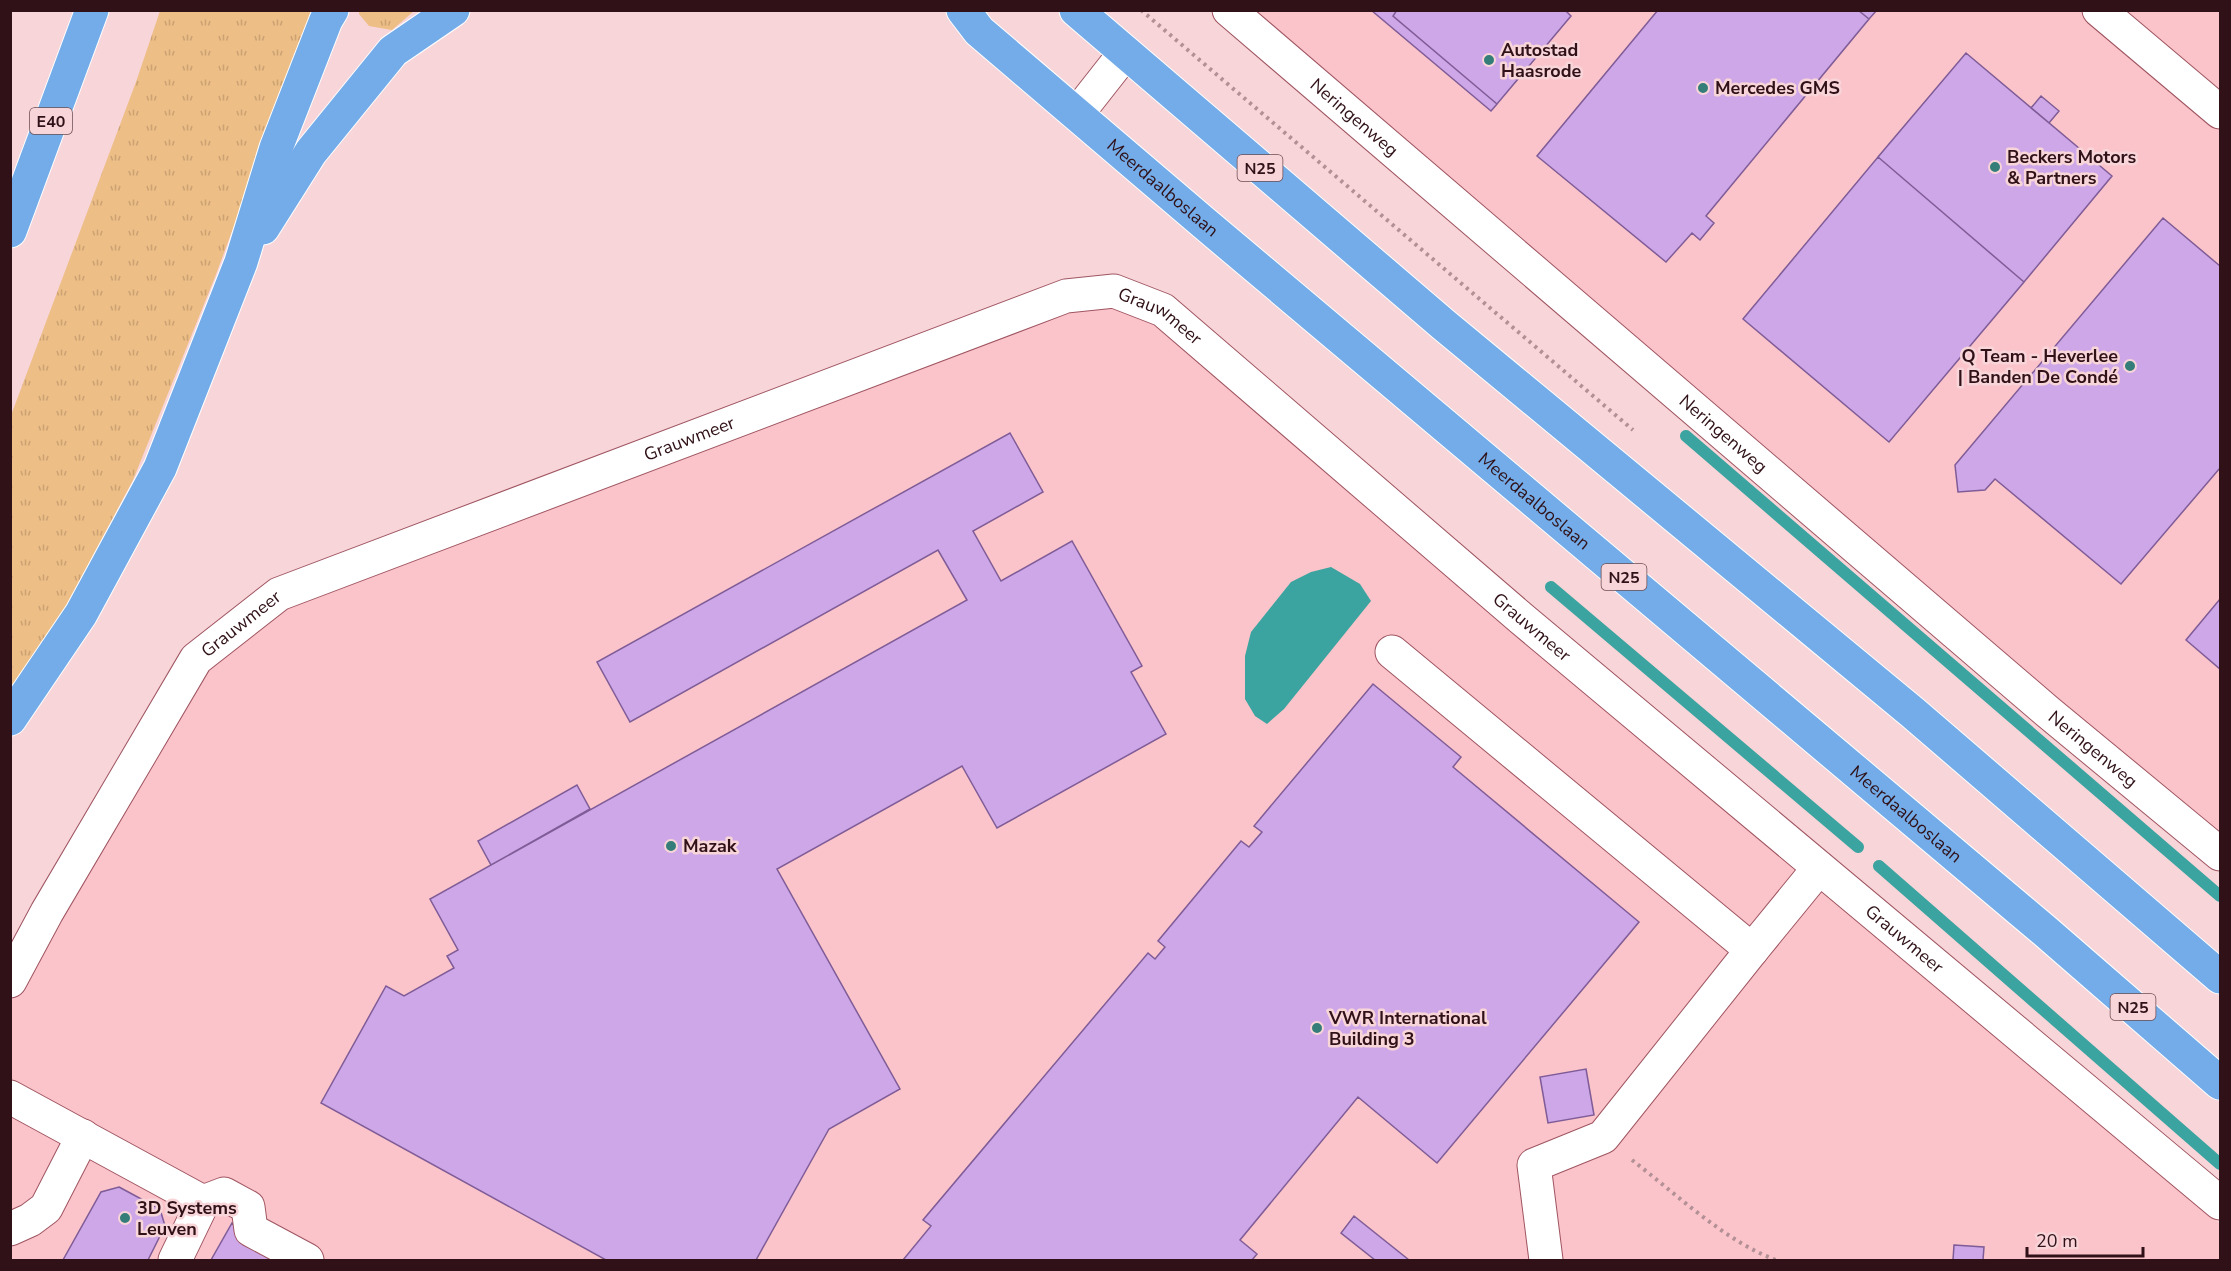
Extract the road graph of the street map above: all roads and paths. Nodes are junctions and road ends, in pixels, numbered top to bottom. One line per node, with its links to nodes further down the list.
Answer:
1 (92, 10): 12 (highway, E40)
2 (332, 10): 13 (highway)
3 (453, 10): 13 (highway)
4 (936, 10): 8 (highway, Meerdaalboslaan)
5 (1076, 10): 9 (highway, N25)
6 (1229, 10): 16 (street, Neringenweg)
7 (2099, 10): 10 (street)
8 (971, 21): 11 (highway, Meerdaalboslaan / N25)
9 (1125, 53): 11 (street); 19 (highway, N25)
10 (2220, 112)
11 (1077, 114): 21 (highway, Meerdaalboslaan / N25)
12 (10, 231)
13 (241, 262): 15 (highway)
14 (1392, 652): 18 (street)
15 (10, 719)
16 (2220, 854)
17 (1819, 868): 18 (street); 20 (street, Grauwmeer); 26 (street, Grauwmeer)
18 (1752, 950): 24 (street)
19 (2220, 976)
20 (10, 981)
21 (2220, 1083)
22 (10, 1097): 23 (street)
23 (83, 1136): 25 (street); 27 (street)
24 (1602, 1137): 30 (street); 31 (path)
25 (203, 1202): 28 (street); 29 (street)
26 (2220, 1203)
27 (10, 1229)
28 (175, 1260)
29 (307, 1260)
30 (1546, 1260)
31 (1776, 1260)

